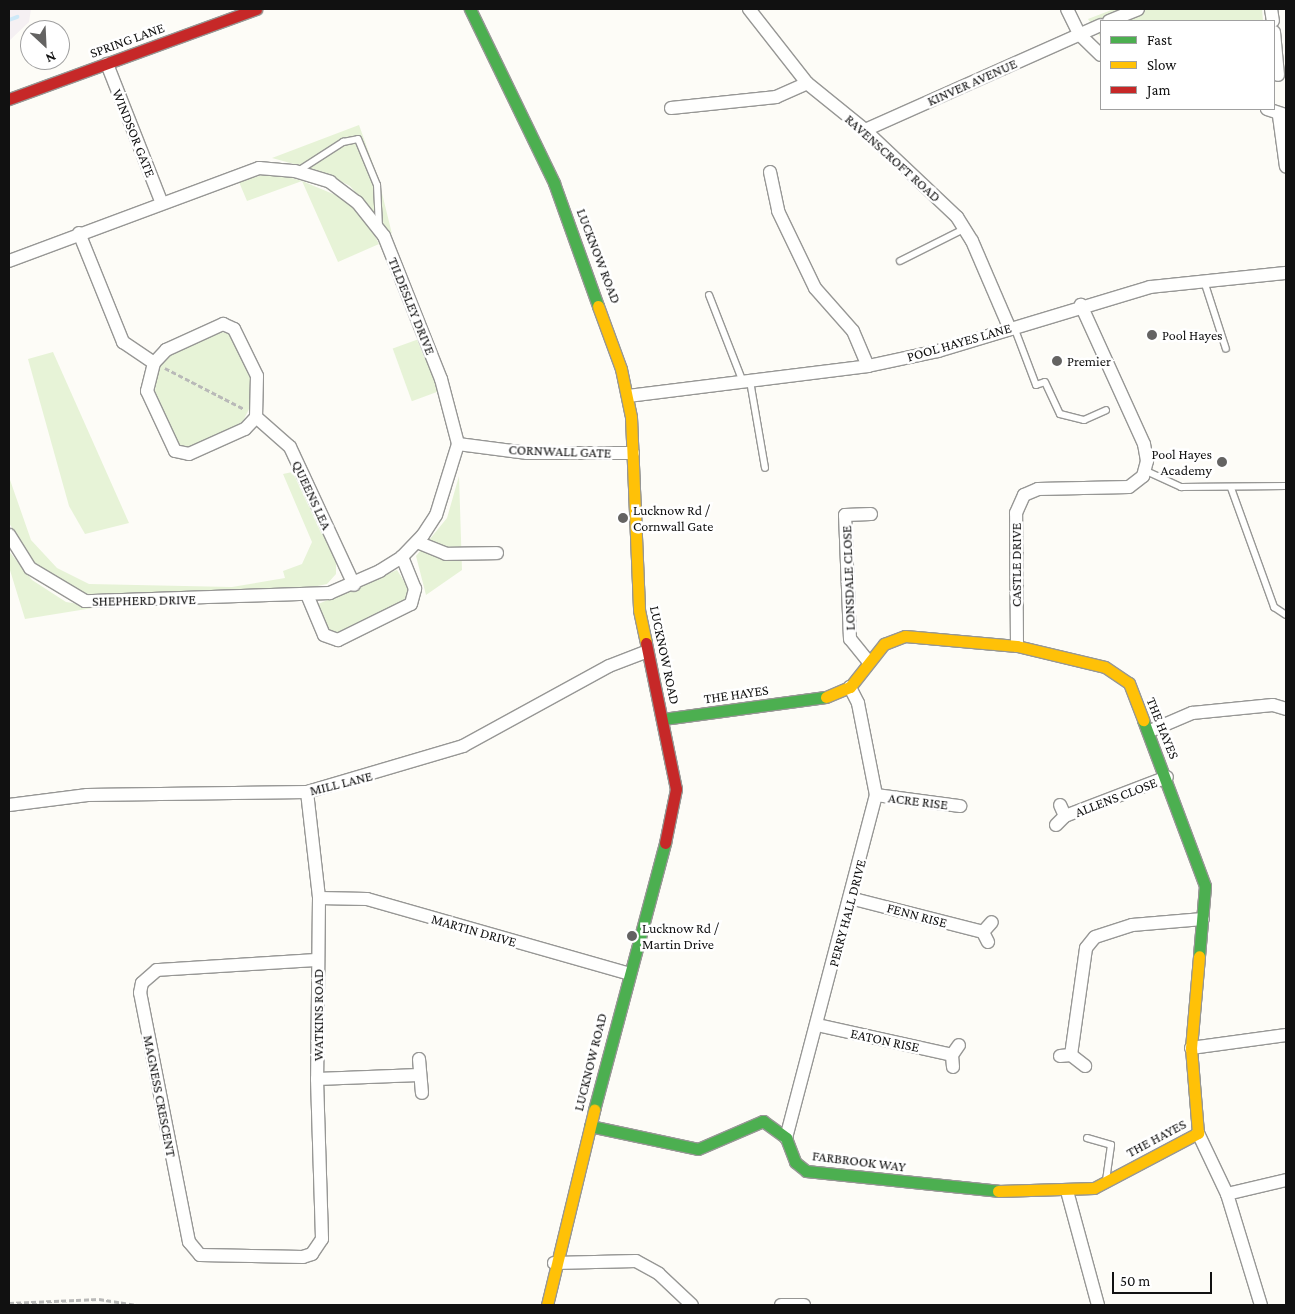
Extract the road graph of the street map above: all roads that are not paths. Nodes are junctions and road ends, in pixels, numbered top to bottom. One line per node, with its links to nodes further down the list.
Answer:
1 (256, 9): 11 (street, SPRING LANE)
2 (470, 9): 37 (street, LUCKNOW ROAD)
3 (749, 9): 13 (street, RAVENSCROFT ROAD)
4 (1067, 9): 8 (street)
5 (1138, 9): 6 (street)
6 (1111, 20)
7 (1100, 24): 8 (street, KINVER AVENUE)
8 (1079, 34): 10 (street); 18 (street, KINVER AVENUE)
9 (1275, 39): 12 (street)
10 (1100, 54)
11 (107, 64): 14 (street, SPRING LANE); 22 (street, WINDSOR GATE)
12 (1280, 76)
13 (807, 83): 15 (street); 18 (street, RAVENSCROFT ROAD)
14 (9, 99)
15 (671, 108)
16 (1270, 110): 17 (street)
17 (1283, 115): 19 (street)
18 (865, 130): 24 (street, RAVENSCROFT ROAD)
19 (1286, 167)
20 (296, 172): 22 (street, TILDESLEY DRIVE); 23 (street, TILDESLEY DRIVE); 23 (lane)
21 (770, 172): 35 (street)
22 (161, 202): 25 (street)
23 (379, 228): 40 (street, TILDESLEY DRIVE)
24 (964, 229): 27 (lane); 32 (street, RAVENSCROFT ROAD)
25 (79, 233): 26 (street); 34 (street)
26 (9, 261)
27 (900, 261)
28 (1286, 273): 29 (street, POOL HAYES LANE)
29 (1204, 281): 31 (street, POOL HAYES LANE); 33 (lane)
30 (710, 295): 36 (lane)
31 (1081, 305): 32 (street, POOL HAYES LANE); 43 (street)
32 (1011, 327): 35 (street, POOL HAYES LANE); 38 (lane)
33 (1226, 349)
34 (154, 363): 39 (street); 39 (street)
35 (868, 366): 36 (street, POOL HAYES LANE)
36 (746, 381): 37 (street, POOL HAYES LANE); 42 (lane)
37 (628, 396): 41 (street, LUCKNOW ROAD)
38 (1106, 410)
39 (256, 416): 51 (street, QUEENS LEA)
40 (458, 444): 41 (street, CORNWALL GATE); 48 (street)
41 (633, 453): 55 (street, LUCKNOW ROAD)
42 (765, 468)
43 (1144, 470): 45 (lane); 54 (street, CASTLE DRIVE)
44 (1286, 486): 45 (lane)
45 (1231, 488): 53 (lane)
46 (871, 514): 56 (street, LONSDALE CLOSE)
47 (9, 535): 52 (street, SHEPHERD DRIVE)
48 (417, 542): 49 (street); 50 (street)
49 (497, 553)
50 (402, 557): 51 (street); 52 (street)
51 (354, 585): 52 (street, SHEPHERD DRIVE)
52 (308, 597)
53 (1286, 616)
54 (1016, 646): 56 (street, THE HAYES); 60 (street, THE HAYES)
55 (646, 652): 59 (street, LUCKNOW ROAD); 62 (street, MILL LANE)
56 (868, 661): 57 (street, THE HAYES)
57 (850, 687): 59 (street, THE HAYES); 63 (street, PERRY HALL DRIVE)
58 (1286, 709): 60 (street)
59 (663, 719): 72 (street, LUCKNOW ROAD)
60 (1150, 731): 61 (street, THE HAYES)
61 (1167, 777): 66 (street, ALLENS CLOSE); 69 (street, THE HAYES)
62 (307, 792): 64 (street, MILL LANE); 67 (street, WATKINS ROAD)
63 (876, 796): 65 (street, ACRE RISE); 68 (street, PERRY HALL DRIVE)
64 (9, 804)
65 (962, 807)
66 (1061, 815)
67 (320, 898): 71 (street, WATKINS ROAD); 72 (street, MARTIN DRIVE)
68 (850, 898): 70 (street, FENN RISE); 73 (street, PERRY HALL DRIVE)
69 (1203, 919): 75 (street, THE HAYES); 78 (street)
70 (992, 922)
71 (318, 960): 80 (street, WATKINS ROAD); 90 (street, MAGNESS CRESCENT)
72 (627, 973): 82 (street, LUCKNOW ROAD)
73 (817, 1025): 76 (street, EATON RISE); 84 (street, PERRY HALL DRIVE)
74 (1286, 1035): 75 (street)
75 (1192, 1048): 83 (street, THE HAYES)
76 (955, 1056)
77 (419, 1059): 79 (street)
78 (1085, 1066)
79 (419, 1075): 80 (street); 81 (street)
80 (318, 1080): 90 (street, WATKINS ROAD)
81 (422, 1093)
82 (590, 1126): 84 (street); 91 (street, LUCKNOW ROAD)
83 (1198, 1133): 87 (street, THE HAYES); 89 (street)
84 (786, 1138): 88 (street, FARBROOK WAY)
85 (1087, 1138): 87 (lane)
86 (1286, 1180): 89 (street)
87 (1106, 1182): 88 (street, THE HAYES)
88 (1067, 1191): 92 (street)
89 (1227, 1194): 97 (street)
90 (322, 1239)
91 (554, 1263): 93 (street, LUCKNOW ROAD); 94 (street)
92 (1095, 1304)
93 (547, 1305)
94 (692, 1305)
95 (781, 1305): 96 (street)
96 (804, 1305)
97 (1261, 1305)

